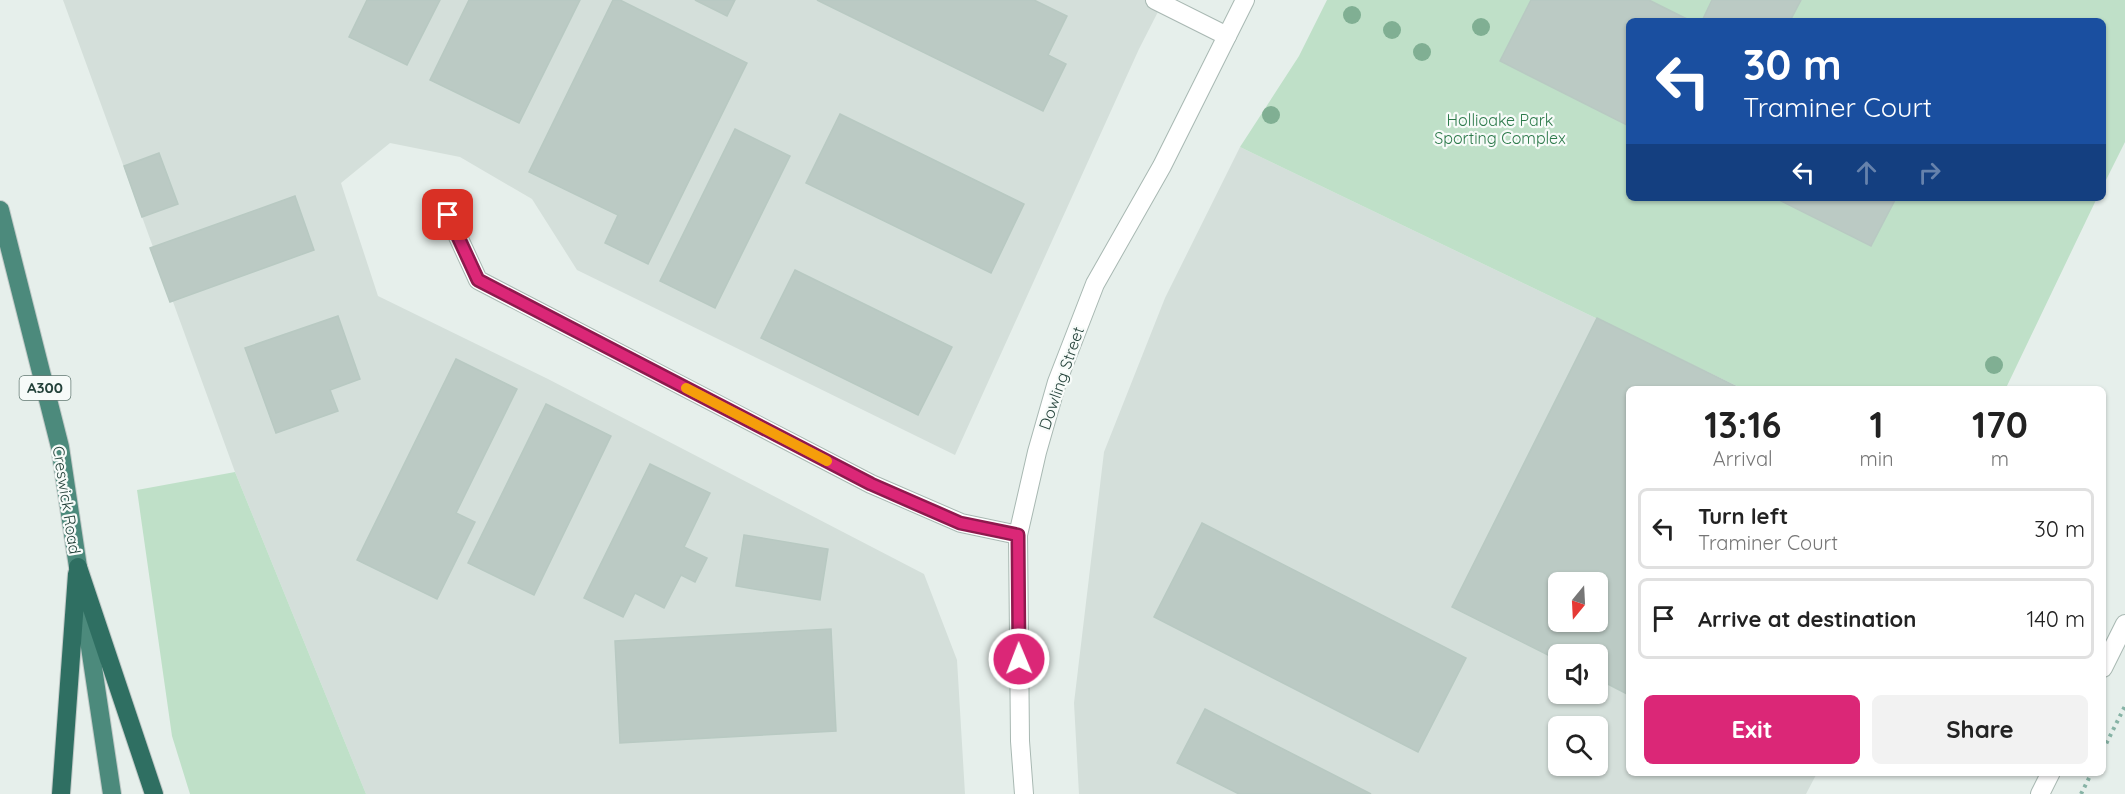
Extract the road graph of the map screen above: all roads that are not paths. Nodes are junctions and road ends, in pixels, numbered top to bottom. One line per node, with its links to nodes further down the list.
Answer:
1 (1155, 0): 3 (street)
2 (1245, 0): 3 (street, Dowling Street)
3 (1227, 36): 6 (street, Dowling Street)
4 (0, 210): 7 (highway, Creswick Road / A300)
5 (448, 215): 6 (street)
6 (1018, 535): 14 (street, Dowling Street)
7 (78, 567): 11 (highway); 12 (highway, Creswick Road / A300); 13 (highway)
8 (2125, 624): 9 (street)
9 (2106, 662)
10 (2049, 776): 15 (street)
11 (61, 794)
12 (112, 794)
13 (154, 794)
14 (1024, 794)
15 (2040, 794)

